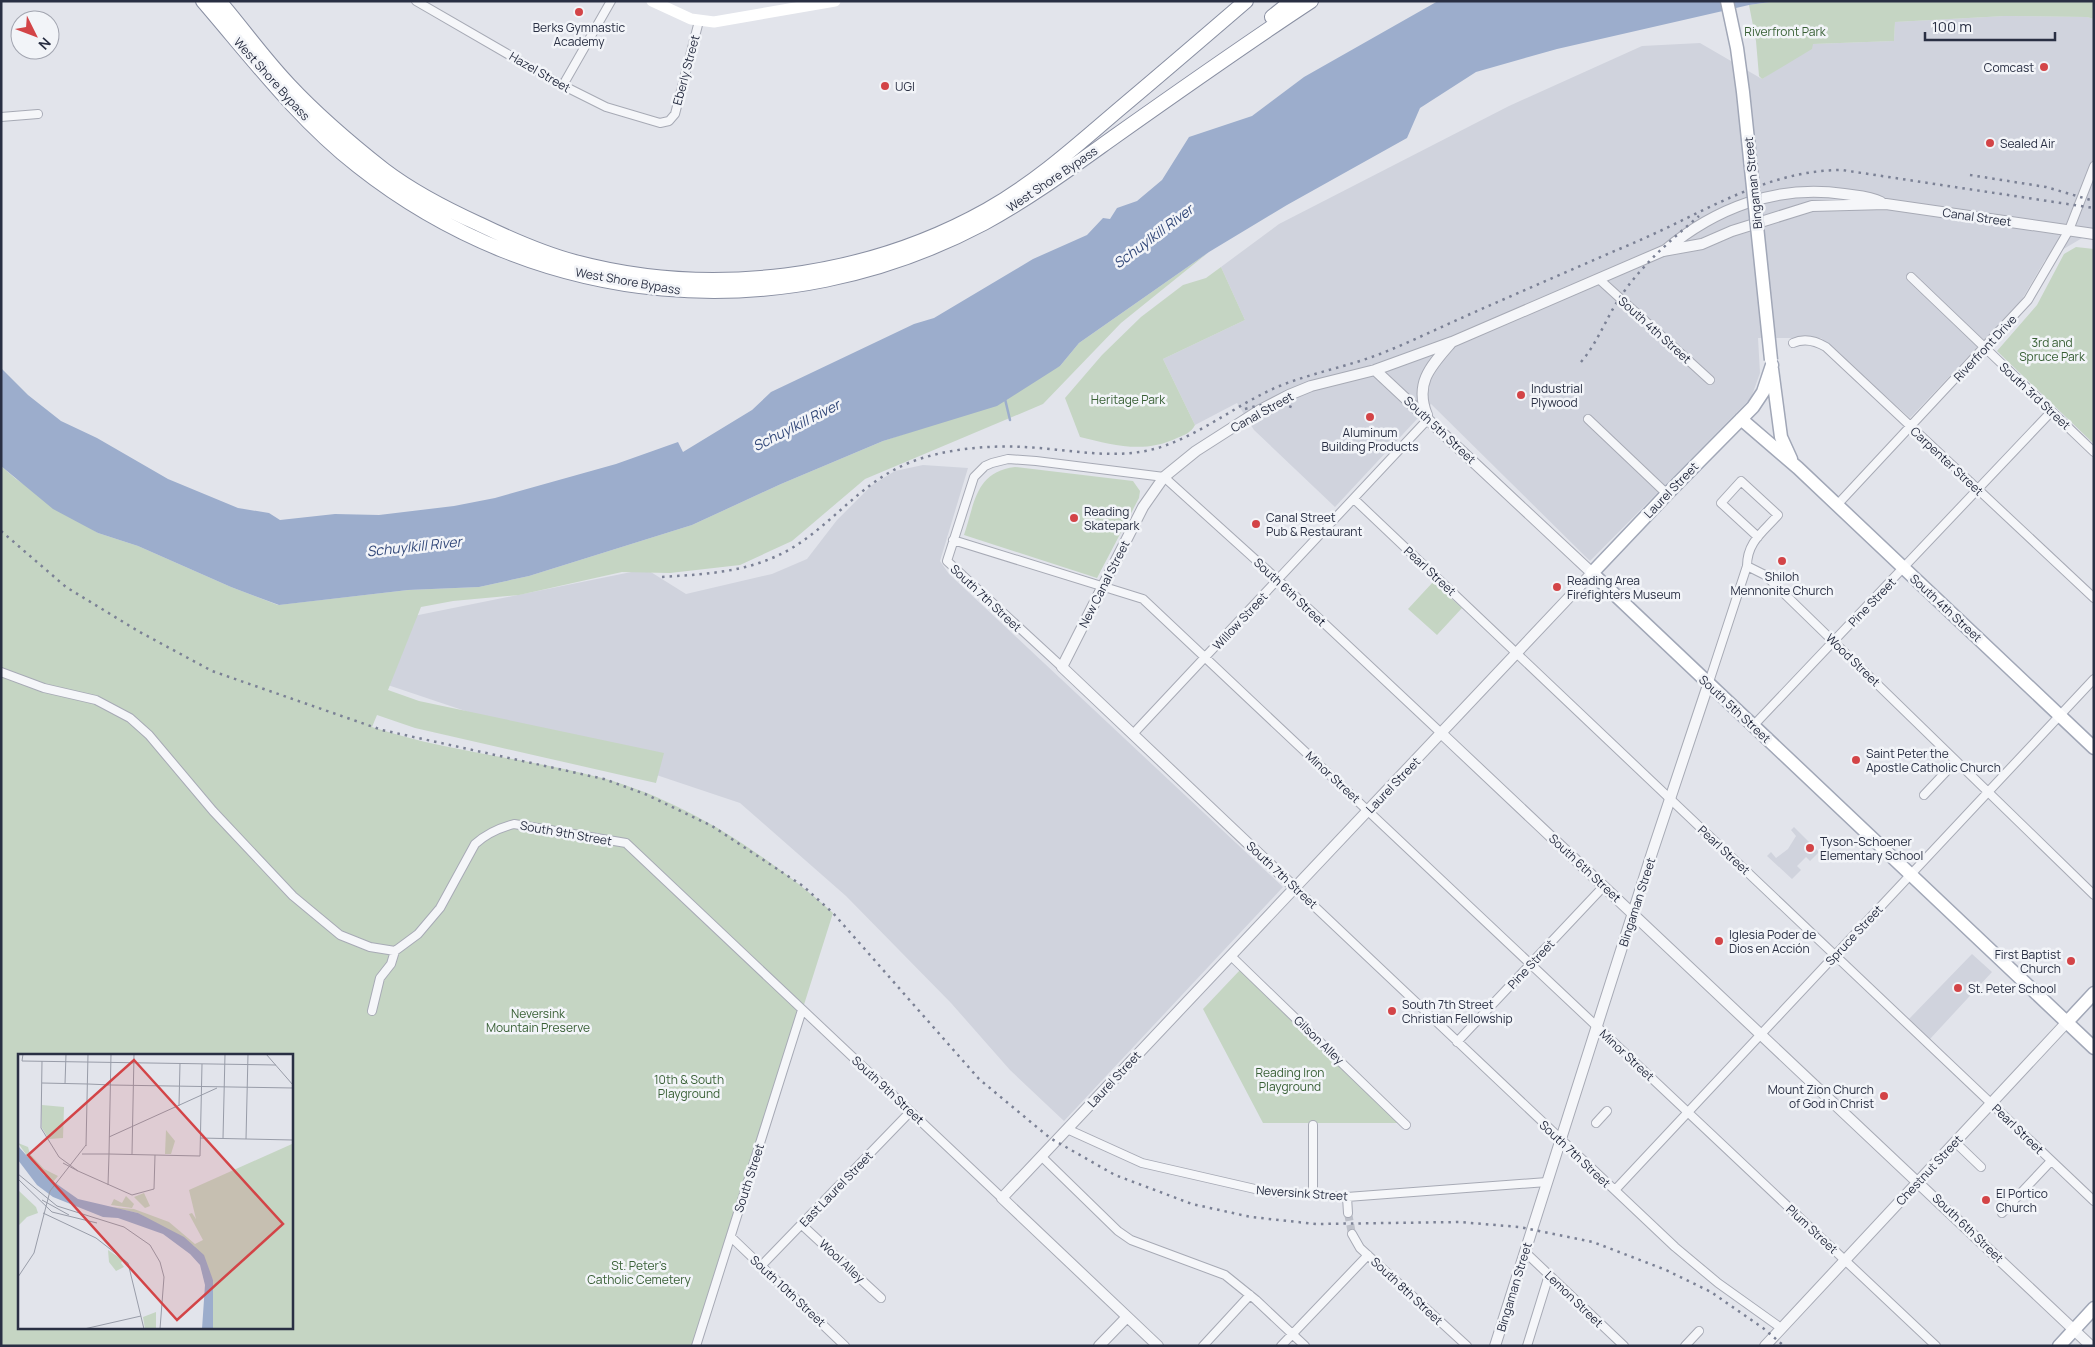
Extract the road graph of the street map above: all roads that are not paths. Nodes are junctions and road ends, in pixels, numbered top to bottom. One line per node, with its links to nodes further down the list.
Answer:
1 (203, 1): 14 (highway, West Shore Bypass)
2 (219, 1): 13 (highway, West Shore Bypass)
3 (416, 1): 15 (street, Hazel Street)
4 (611, 1): 15 (street)
5 (652, 1): 12 (main road)
6 (835, 1): 12 (main road)
7 (1246, 1): 13 (highway, West Shore Bypass)
8 (1254, 1): 13 (highway)
9 (1292, 1): 14 (highway)
10 (1311, 1): 14 (highway, West Shore Bypass)
11 (1727, 1): 29 (main road, Bingaman Street, bridge)
12 (699, 20): 18 (street, Eberly Street)
13 (1179, 59)
14 (1188, 85)
15 (563, 86): 18 (street, Hazel Street)
16 (38, 114): 17 (street)
17 (1, 117)
18 (671, 119)
19 (2094, 166): 21 (street, Riverfront Drive)
20 (1886, 204): 21 (street, Canal Street); 23 (street, Canal Street); 23 (street, Canal Street)
21 (2069, 230): 22 (street, Canal Street); 28 (street, Riverfront Drive)
22 (2094, 234)
23 (1663, 251): 25 (street, Canal Street)
24 (1911, 277): 28 (street, South 3rd Street)
25 (1600, 280): 26 (street, Canal Street); 31 (street, South 4th Street)
26 (1452, 342): 30 (street, Canal Street); 33 (street)
27 (1793, 343): 36 (street, Carpenter Street)
28 (1984, 349): 32 (street, South 3rd Street); 36 (street, Riverfront Drive)
29 (1771, 362): 35 (main road, Laurel Street); 38 (main road, South 4th Street)
30 (1375, 370): 33 (street, South 5th Street); 39 (street, Canal Street)
31 (1710, 380)
32 (2051, 412): 37 (street, South 3rd Street); 40 (street, Pine Street)
33 (1428, 419): 42 (street, Willow Street); 48 (street, South 5th Street)
34 (1588, 419): 41 (street)
35 (1741, 419): 38 (main road, South 4th Street); 41 (main road, Laurel Street)
36 (1911, 426): 40 (street, Carpenter Street); 43 (street, Riverfront Drive)
37 (2094, 452)
38 (1798, 468): 43 (main road, South 4th Street)
39 (1164, 477): 45 (street); 49 (street, South 6th Street); 50 (street, New Canal Street)
40 (1978, 490): 47 (street, Pine Street); 51 (street, Carpenter Street)
41 (1666, 494): 48 (main road, Laurel Street)
42 (1354, 499): 49 (street, Willow Street); 53 (street, Pearl Street)
43 (1837, 504): 47 (main road, South 4th Street)
44 (1758, 537): 44 (street, Bingaman Street); 46 (street, Bingaman Street)
45 (954, 540): 50 (street, Minor Street); 55 (street, South 7th Street)
46 (1747, 566): 52 (street, Wood Street); 58 (street, Bingaman Street)
47 (1904, 568): 52 (street, Pine Street); 59 (main road, South 4th Street)
48 (1592, 573): 53 (street, Laurel Street); 58 (main road, South 5th Street)
49 (1278, 580): 54 (street, Willow Street); 61 (street, South 6th Street)
50 (1104, 586): 54 (street, Minor Street); 55 (street, New Canal Street)
51 (2094, 598)
52 (1834, 641): 60 (street, Pine Street); 64 (street, Wood Street)
53 (1517, 653): 61 (street, Laurel Street); 67 (street, Pearl Street)
54 (1205, 658): 62 (street, Willow Street); 68 (street, Minor Street)
55 (1062, 667): 62 (street, South 7th Street)
56 (1, 672): 74 (street)
57 (2094, 679): 59 (street, Spruce Street)
58 (1708, 685): 60 (main road, South 5th Street); 67 (street, Bingaman Street)
59 (2060, 715): 63 (main road, South 4th Street); 65 (street, Spruce Street)
60 (1754, 726): 69 (main road, South 5th Street)
61 (1442, 733): 68 (street, Laurel Street); 70 (street, South 6th Street)
62 (1133, 734): 71 (street, South 7th Street)
63 (2094, 748)
64 (1956, 761): 65 (street, Wood Street); 66 (street)
65 (1988, 793): 69 (street, Spruce Street); 72 (street, Wood Street)
66 (1924, 794)
67 (1669, 800): 73 (street, Bingaman Street); 76 (street, Pearl Street)
68 (1368, 810): 71 (street, Laurel Street); 77 (street, Minor Street)
69 (1911, 875): 76 (street, Spruce Street); 81 (main road, South 5th Street)
70 (1604, 886): 73 (street, South 6th Street); 77 (street, Pine Street)
71 (1295, 888): 75 (street, Laurel Street); 84 (street, South 7th Street)
72 (2094, 895)
73 (1633, 913): 82 (street, Bingaman Street); 83 (street, South 6th Street)
74 (395, 951): 79 (street); 80 (street, South 9th Street)
75 (1230, 956): 92 (street, Gilson Alley); 93 (street, Laurel Street)
76 (1834, 956): 83 (street, Spruce Street); 86 (street, Pearl Street)
77 (1531, 964): 82 (street, Minor Street); 84 (street, Pine Street)
78 (2094, 994): 81 (main road, Chestnut Street)
79 (372, 1010)
80 (802, 1010): 88 (street, South 9th Street); 110 (street, South Street)
81 (2067, 1022): 85 (main road, South 5th Street); 86 (street, Chestnut Street)
82 (1597, 1027): 89 (street, Minor Street); 94 (street, Bingaman Street)
83 (1761, 1034): 89 (street, Spruce Street); 99 (street, South 6th Street)
84 (1457, 1042): 94 (street, South 7th Street)
85 (2094, 1048)
86 (1991, 1103): 95 (street, Chestnut Street); 97 (street, Pearl Street)
87 (1607, 1111): 90 (street)
88 (910, 1112): 104 (street, South 9th Street); 108 (street, East Laurel Street)
89 (1688, 1112): 101 (street, Spruce Street); 113 (street, Plum Street)
90 (1596, 1123)
91 (1313, 1125): 102 (street)
92 (1406, 1125)
93 (1067, 1129): 96 (street, Laurel Street); 102 (street, Neversink Street)
94 (1560, 1141): 100 (street, Bingaman Street); 101 (street, South 7th Street)
95 (1955, 1142): 98 (street); 99 (street, Chestnut Street)
96 (1041, 1156): 104 (street, Laurel Street); 116 (street)
97 (2051, 1160): 105 (street, Pearl Street); 107 (street)
98 (1980, 1167)
99 (1918, 1181): 113 (street, Chestnut Street); 121 (street, South 6th Street)
100 (1547, 1182): 103 (street, Neversink Street); 111 (street, Bingaman Street)
101 (1615, 1190): 120 (street, South 7th Street)
102 (1314, 1195): 103 (street, Neversink Street)
103 (1347, 1197): 106 (street)
104 (1002, 1198): 119 (street, South 9th Street)
105 (2094, 1201)
106 (1348, 1213)
107 (2002, 1213)
108 (802, 1224): 114 (street, East Laurel Street); 117 (street, Wool Alley)
109 (1352, 1234): 112 (street, South 8th Street)
110 (730, 1237): 114 (street, South 10th Street); 124 (street, South Street)
111 (1525, 1252): 115 (street, Lemon Street); 132 (street, Bingaman Street)
112 (1368, 1255): 123 (street); 131 (street, South 8th Street)
113 (1845, 1260): 120 (street, Chestnut Street); 137 (street, Plum Street)
114 (762, 1266): 125 (street, South 10th Street)
115 (1549, 1275): 133 (street); 134 (street, Lemon Street)
116 (1250, 1295): 123 (street); 128 (street)
117 (881, 1298)
118 (2094, 1308): 121 (main road)
119 (1127, 1316): 126 (street); 127 (street, South 9th Street)
120 (1781, 1328): 136 (street, Chestnut Street)
121 (2074, 1330): 138 (main road); 139 (street, South 6th Street)
122 (1699, 1331): 135 (street)
123 (1292, 1334): 129 (street); 130 (street)
124 (696, 1346)
125 (845, 1346)
126 (1099, 1346)
127 (1158, 1346)
128 (1203, 1346)
129 (1281, 1346)
130 (1305, 1346)
131 (1467, 1346)
132 (1495, 1346)
133 (1527, 1346)
134 (1624, 1346)
135 (1685, 1346)
136 (1765, 1346)
137 (1936, 1346)
138 (2059, 1346)
139 (2091, 1346)

